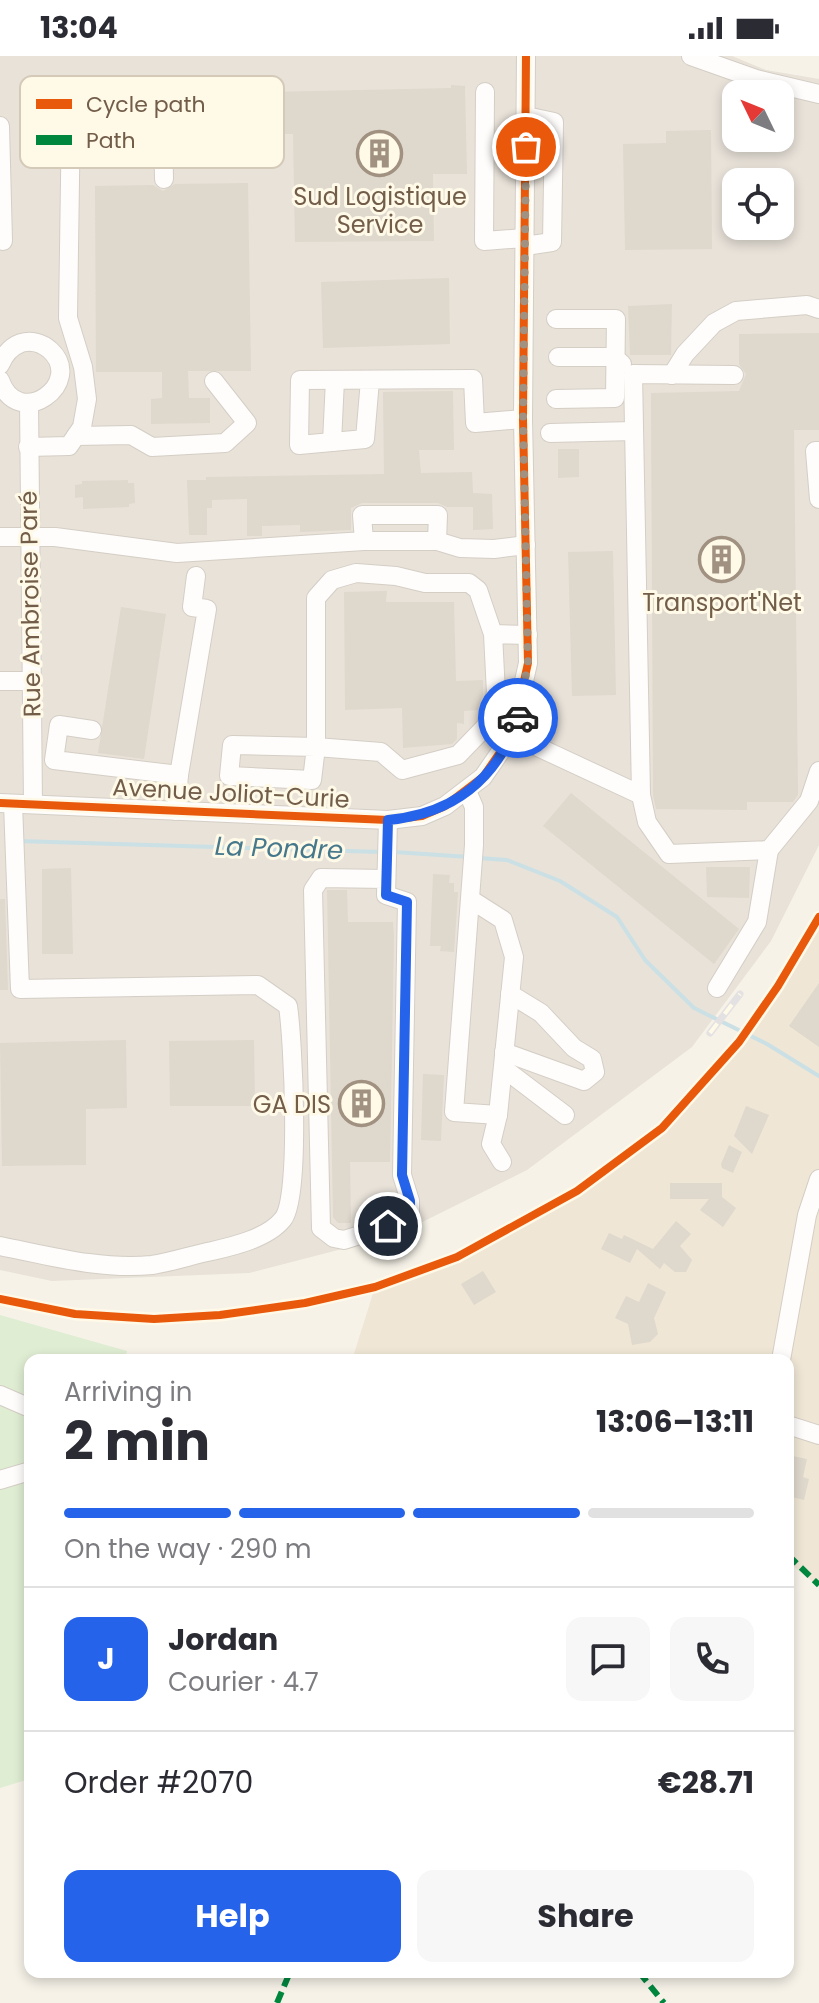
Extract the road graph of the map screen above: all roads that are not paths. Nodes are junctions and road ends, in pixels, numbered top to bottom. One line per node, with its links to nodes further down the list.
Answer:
1 (526, 56): 5 (street, Avenue Joliot-Curie)
2 (691, 56): 4 (street)
3 (485, 92): 11 (street)
4 (819, 94)
5 (526, 116): 11 (street, Avenue Joliot-Curie); 11 (street)
6 (0, 126): 10 (street)
7 (70, 168): 31 (street)
8 (164, 168): 9 (street)
9 (164, 179)
10 (3, 241)
11 (525, 242): 28 (street, Avenue Joliot-Curie)
12 (819, 309): 20 (street)
13 (556, 319): 17 (street)
14 (0, 336): 15 (street)
15 (20, 344): 18 (street); 27 (street)
16 (558, 357): 17 (street)
17 (614, 357): 19 (street); 26 (street)
18 (0, 365)
19 (633, 374): 20 (street); 29 (street)
20 (672, 375): 21 (street)
21 (734, 375)
22 (0, 380): 27 (street)
23 (335, 380): 24 (street); 32 (street); 32 (street)
24 (370, 380): 28 (street); 32 (street)
25 (214, 381): 31 (street)
26 (556, 399)
27 (29, 403): 33 (street, Rue Ambroise Paré)
28 (523, 419): 40 (street, Avenue Joliot-Curie)
29 (634, 431): 30 (street); 52 (street)
30 (550, 433)
31 (76, 436): 33 (street)
32 (332, 442)
33 (28, 447): 36 (street, Rue Ambroise Paré)
34 (819, 451): 35 (street)
35 (819, 499)
36 (29, 536): 37 (street); 38 (street); 45 (street, Rue Ambroise Paré)
37 (0, 537)
38 (364, 541): 39 (street); 39 (street)
39 (437, 541): 40 (street)
40 (526, 545): 43 (street, Avenue Joliot-Curie)
41 (196, 576): 50 (street)
42 (493, 634): 43 (street); 48 (street); 48 (street)
43 (528, 635): 47 (street, Avenue Joliot-Curie)
44 (0, 681): 45 (street)
45 (31, 681): 54 (street, Rue Ambroise Paré)
46 (92, 730): 50 (street)
47 (512, 735): 51 (street, Avenue Joliot-Curie); 52 (street)
48 (316, 747): 48 (street)
49 (819, 771): 57 (street)
50 (179, 775): 55 (street)
51 (467, 791): 56 (street, Avenue Joliot-Curie); 60 (street)
52 (641, 795): 57 (street)
53 (6, 803): 54 (street, Avenue Joliot-Curie); 59 (street)
54 (33, 804): 55 (street, Avenue Joliot-Curie)
55 (176, 811): 56 (street, Avenue Joliot-Curie)
56 (388, 828): 58 (street)
57 (769, 850): 61 (street)
58 (386, 870): 58 (street)
59 (8, 890): 68 (street)
60 (470, 899): 62 (street); 64 (street)
61 (717, 988)
62 (510, 994): 63 (street); 63 (street)
63 (504, 1060): 64 (street); 65 (street)
64 (498, 1115): 66 (street)
65 (565, 1115)
66 (502, 1162)
67 (819, 1179): 69 (street)
68 (0, 1246)
69 (782, 1354)
70 (0, 1395): 71 (street)
71 (24, 1405)
72 (794, 1428): 73 (street)
73 (819, 1435)
74 (24, 1473): 75 (street)
75 (0, 1480)

